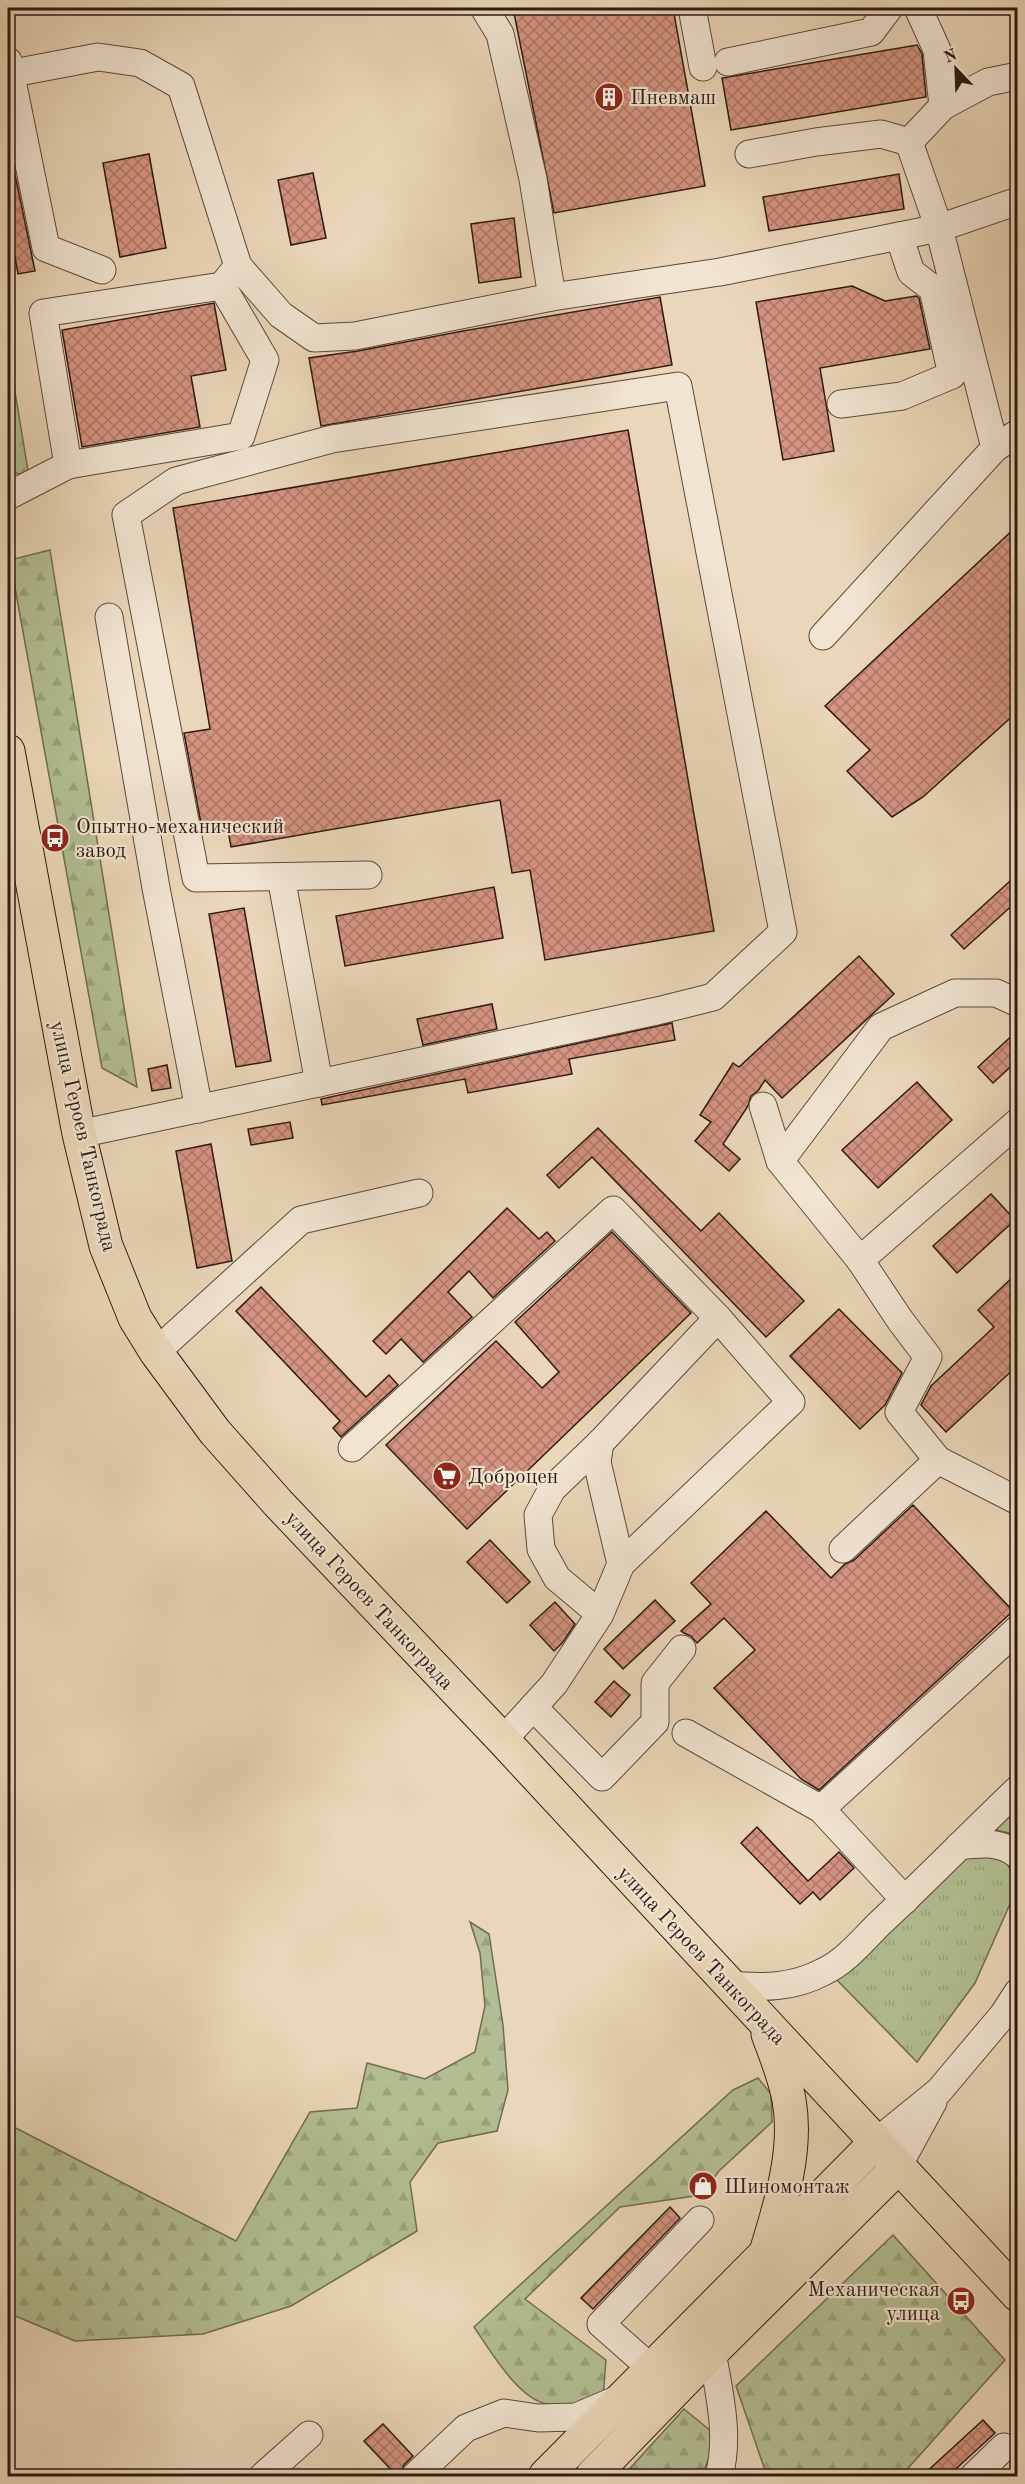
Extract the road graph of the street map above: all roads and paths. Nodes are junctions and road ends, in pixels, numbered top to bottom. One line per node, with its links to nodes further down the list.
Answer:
1 (484, 8): 15 (street)
2 (692, 8): 3 (street)
3 (889, 8)
4 (918, 8): 7 (street)
5 (8, 69): 13 (street); 14 (street)
6 (1017, 76): 7 (street)
7 (943, 106): 8 (street)
8 (909, 142): 9 (street); 11 (street)
9 (749, 154)
10 (1017, 201): 11 (street)
11 (939, 228): 12 (street); 18 (street)
12 (899, 236): 15 (street); 16 (street)
13 (102, 270)
14 (230, 276): 15 (street); 19 (street); 19 (street)
15 (552, 297)
16 (841, 404)
17 (1017, 433): 18 (street)
18 (994, 448): 22 (street)
19 (68, 465): 20 (street)
20 (8, 496)
21 (109, 617): 27 (street)
22 (823, 636)
23 (8, 751): 33 (main road, улица Героев Танкограда)
24 (368, 876): 25 (street)
25 (281, 877): 26 (street); 29 (street)
26 (196, 878): 27 (street); 29 (street)
27 (156, 888): 31 (street)
28 (1017, 1003): 34 (street)
29 (319, 1083): 31 (street)
30 (763, 1106): 34 (street)
31 (199, 1109): 33 (street)
32 (1017, 1122): 36 (street)
33 (79, 1134): 38 (main road, улица Героев Танкограда)
34 (780, 1161): 36 (street)
35 (419, 1193): 38 (street)
36 (860, 1260): 41 (street)
37 (718, 1318): 39 (street); 40 (street); 44 (street)
38 (156, 1352): 50 (main road, улица Героев Танкограда)
39 (600, 1443): 44 (street); 45 (street)
40 (352, 1448)
41 (938, 1460): 42 (street); 43 (street)
42 (1017, 1501)
43 (843, 1549)
44 (621, 1564): 45 (street)
45 (600, 1614): 48 (street)
46 (1017, 1629): 52 (street)
47 (682, 1649): 48 (street)
48 (533, 1707): 50 (street)
49 (686, 1733): 52 (street)
50 (503, 1740): 56 (main road, улица Героев Танкограда)
51 (1017, 1790): 53 (street)
52 (821, 1809): 55 (street)
53 (959, 1846): 54 (street); 55 (street)
54 (1017, 1855)
55 (905, 1900): 56 (street)
56 (729, 1985): 58 (main road, улица Героев Танкограда)
57 (1017, 1992): 59 (street)
58 (761, 2019): 60 (main road, улица Героев Танкограда); 63 (main road)
59 (939, 2091): 60 (street); 61 (street)
60 (875, 2143): 61 (main road, улица Героев Танкограда); 63 (main road)
61 (897, 2168): 64 (main road, улица Героев Танкограда); 65 (main road)
62 (700, 2220): 66 (street)
63 (765, 2253): 66 (main road)
64 (1017, 2295)
65 (712, 2352): 73 (main road); 74 (street)
66 (652, 2369): 67 (main road)
67 (625, 2396): 71 (street); 72 (main road)
68 (309, 2435): 70 (street)
69 (1004, 2447): 75 (street)
70 (263, 2476)
71 (415, 2476)
72 (544, 2476)
73 (592, 2476)
74 (719, 2476)
75 (974, 2476)

